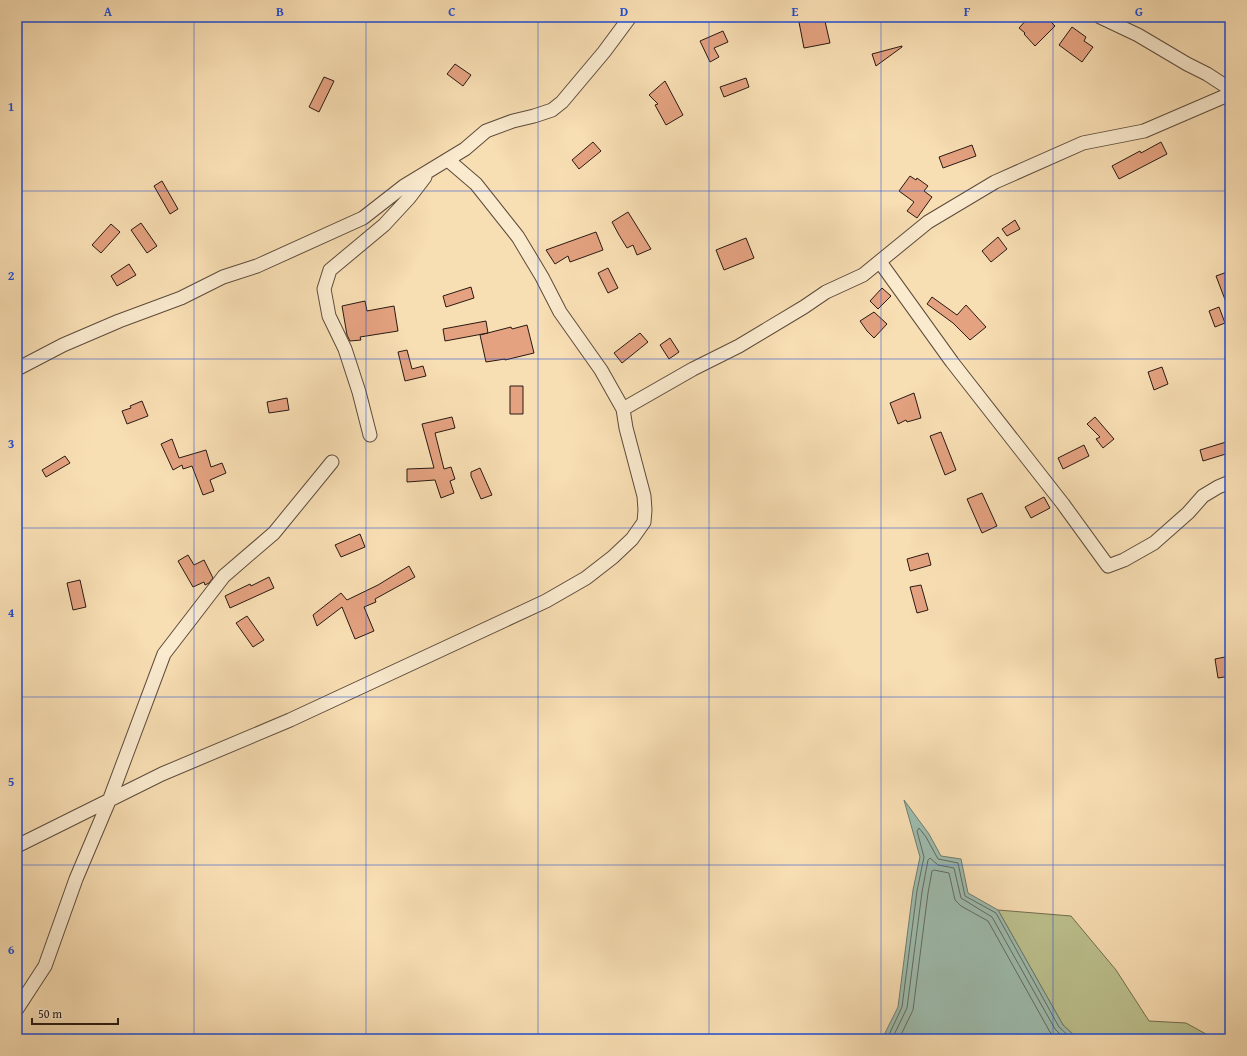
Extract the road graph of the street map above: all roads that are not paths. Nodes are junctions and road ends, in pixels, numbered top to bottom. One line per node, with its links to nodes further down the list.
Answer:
1 (630, 17): 5 (street)
2 (1100, 17): 3 (street)
3 (1230, 89)
4 (1230, 94): 7 (street)
5 (448, 160): 6 (street); 9 (street)
6 (428, 172): 8 (street); 10 (street)
7 (880, 262): 9 (street); 12 (street)
8 (17, 369)
9 (623, 409): 13 (street)
10 (370, 435)
11 (332, 462): 13 (street)
12 (1230, 482)
13 (109, 801): 14 (street); 15 (street)
14 (17, 846)
15 (17, 1009)

